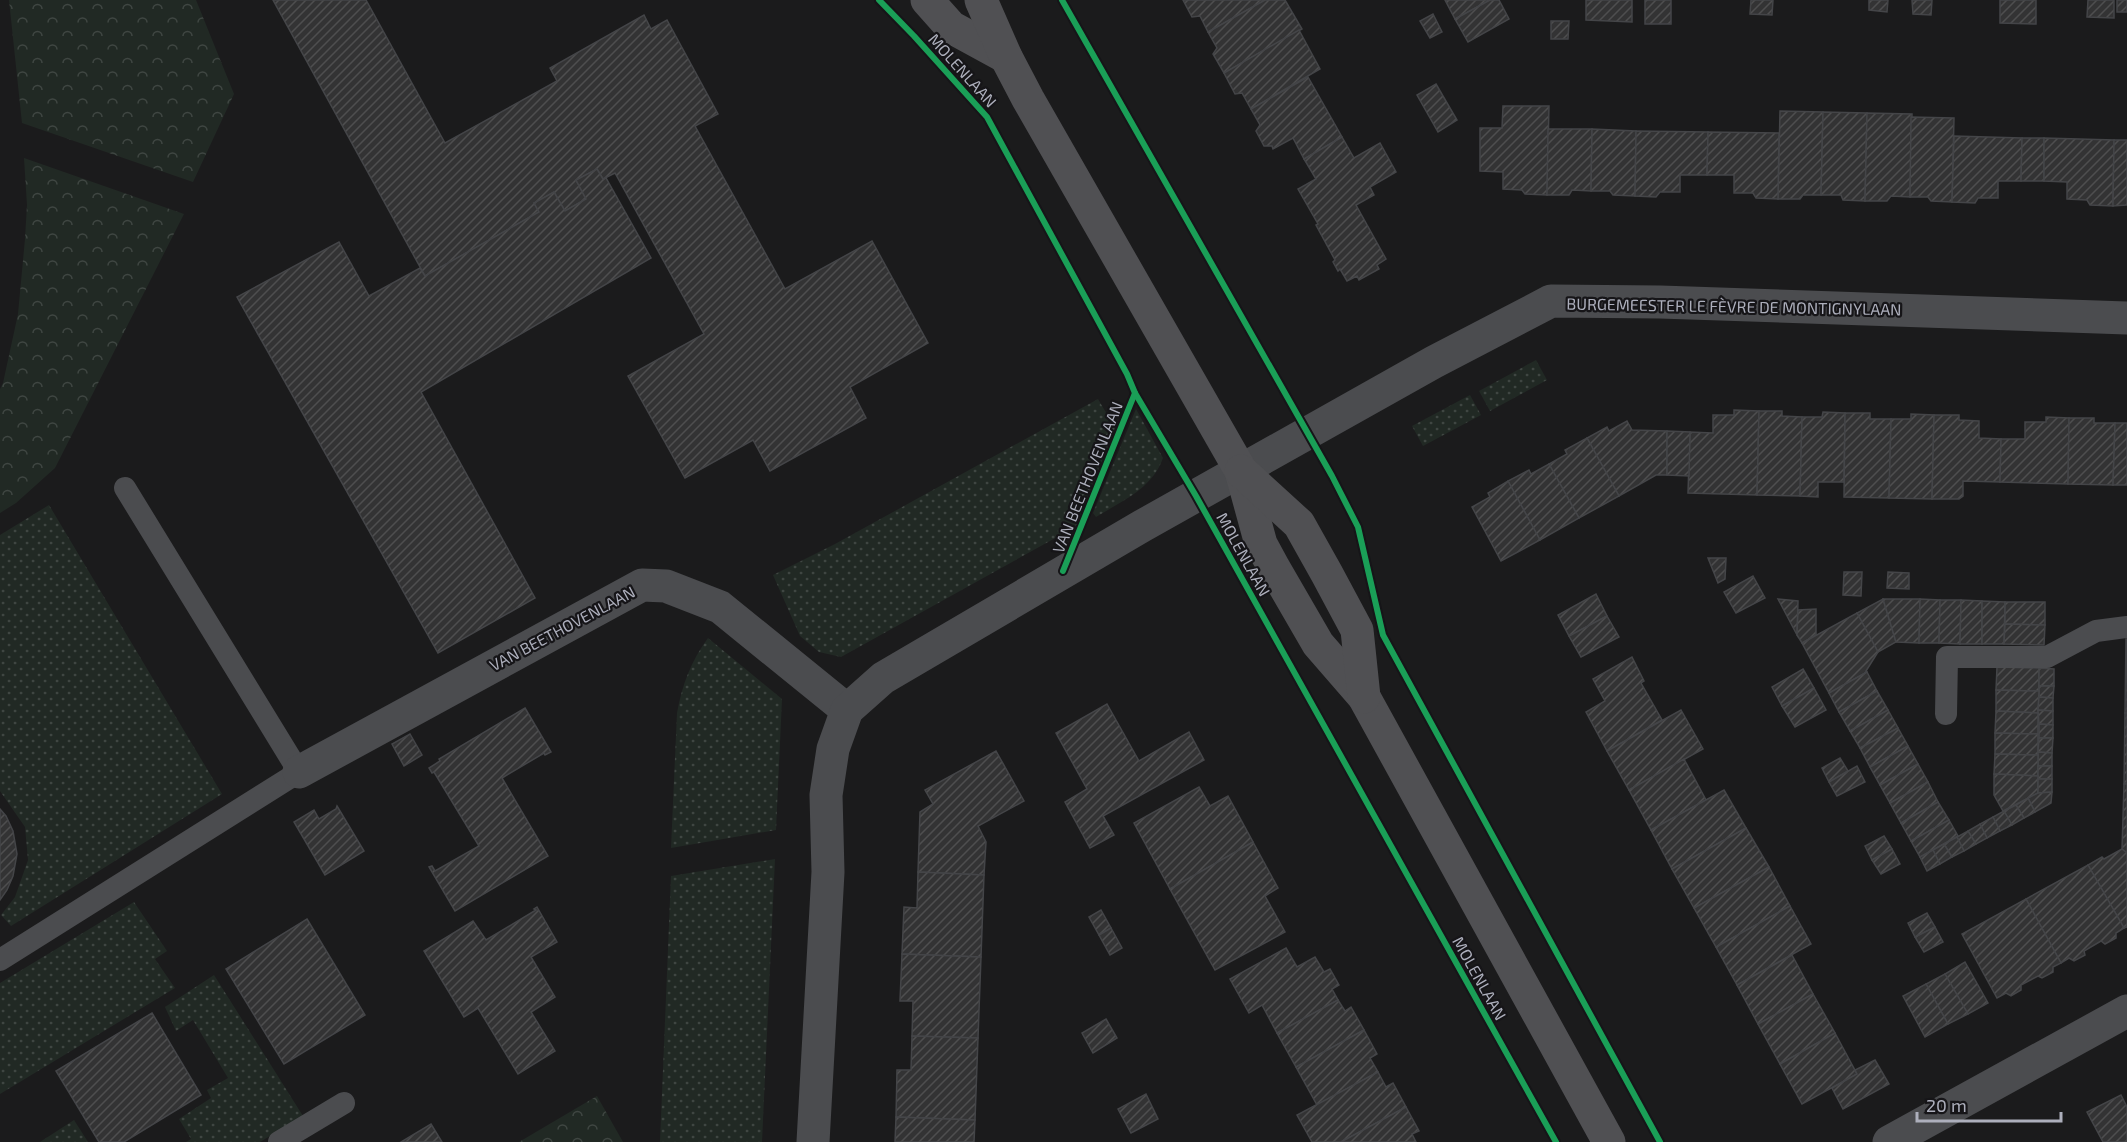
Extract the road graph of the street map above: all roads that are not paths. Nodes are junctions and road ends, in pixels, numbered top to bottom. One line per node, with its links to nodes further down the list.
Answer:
1 (927, 0): 3 (main road, MOLENLAAN)
2 (981, 0): 3 (main road, MOLENLAAN)
3 (1006, 57): 5 (main road, MOLENLAAN)
4 (2127, 318): 5 (street, BURGEMEESTER LE FÈVRE DE MONTIGNYLAAN)
5 (1241, 471): 8 (main road, MOLENLAAN); 8 (main road, MOLENLAAN); 9 (street, VAN BEETHOVENLAAN)
6 (125, 488): 11 (lane)
7 (2127, 627): 10 (lane)
8 (1364, 697): 17 (main road, MOLENLAAN)
9 (846, 710): 11 (street, VAN BEETHOVENLAAN); 16 (street)
10 (1946, 714)
11 (299, 772): 12 (lane)
12 (0, 960)
13 (2127, 1011): 18 (street)
14 (344, 1103): 15 (lane)
15 (279, 1142)
16 (813, 1142)
17 (1609, 1142)
18 (1889, 1142)

